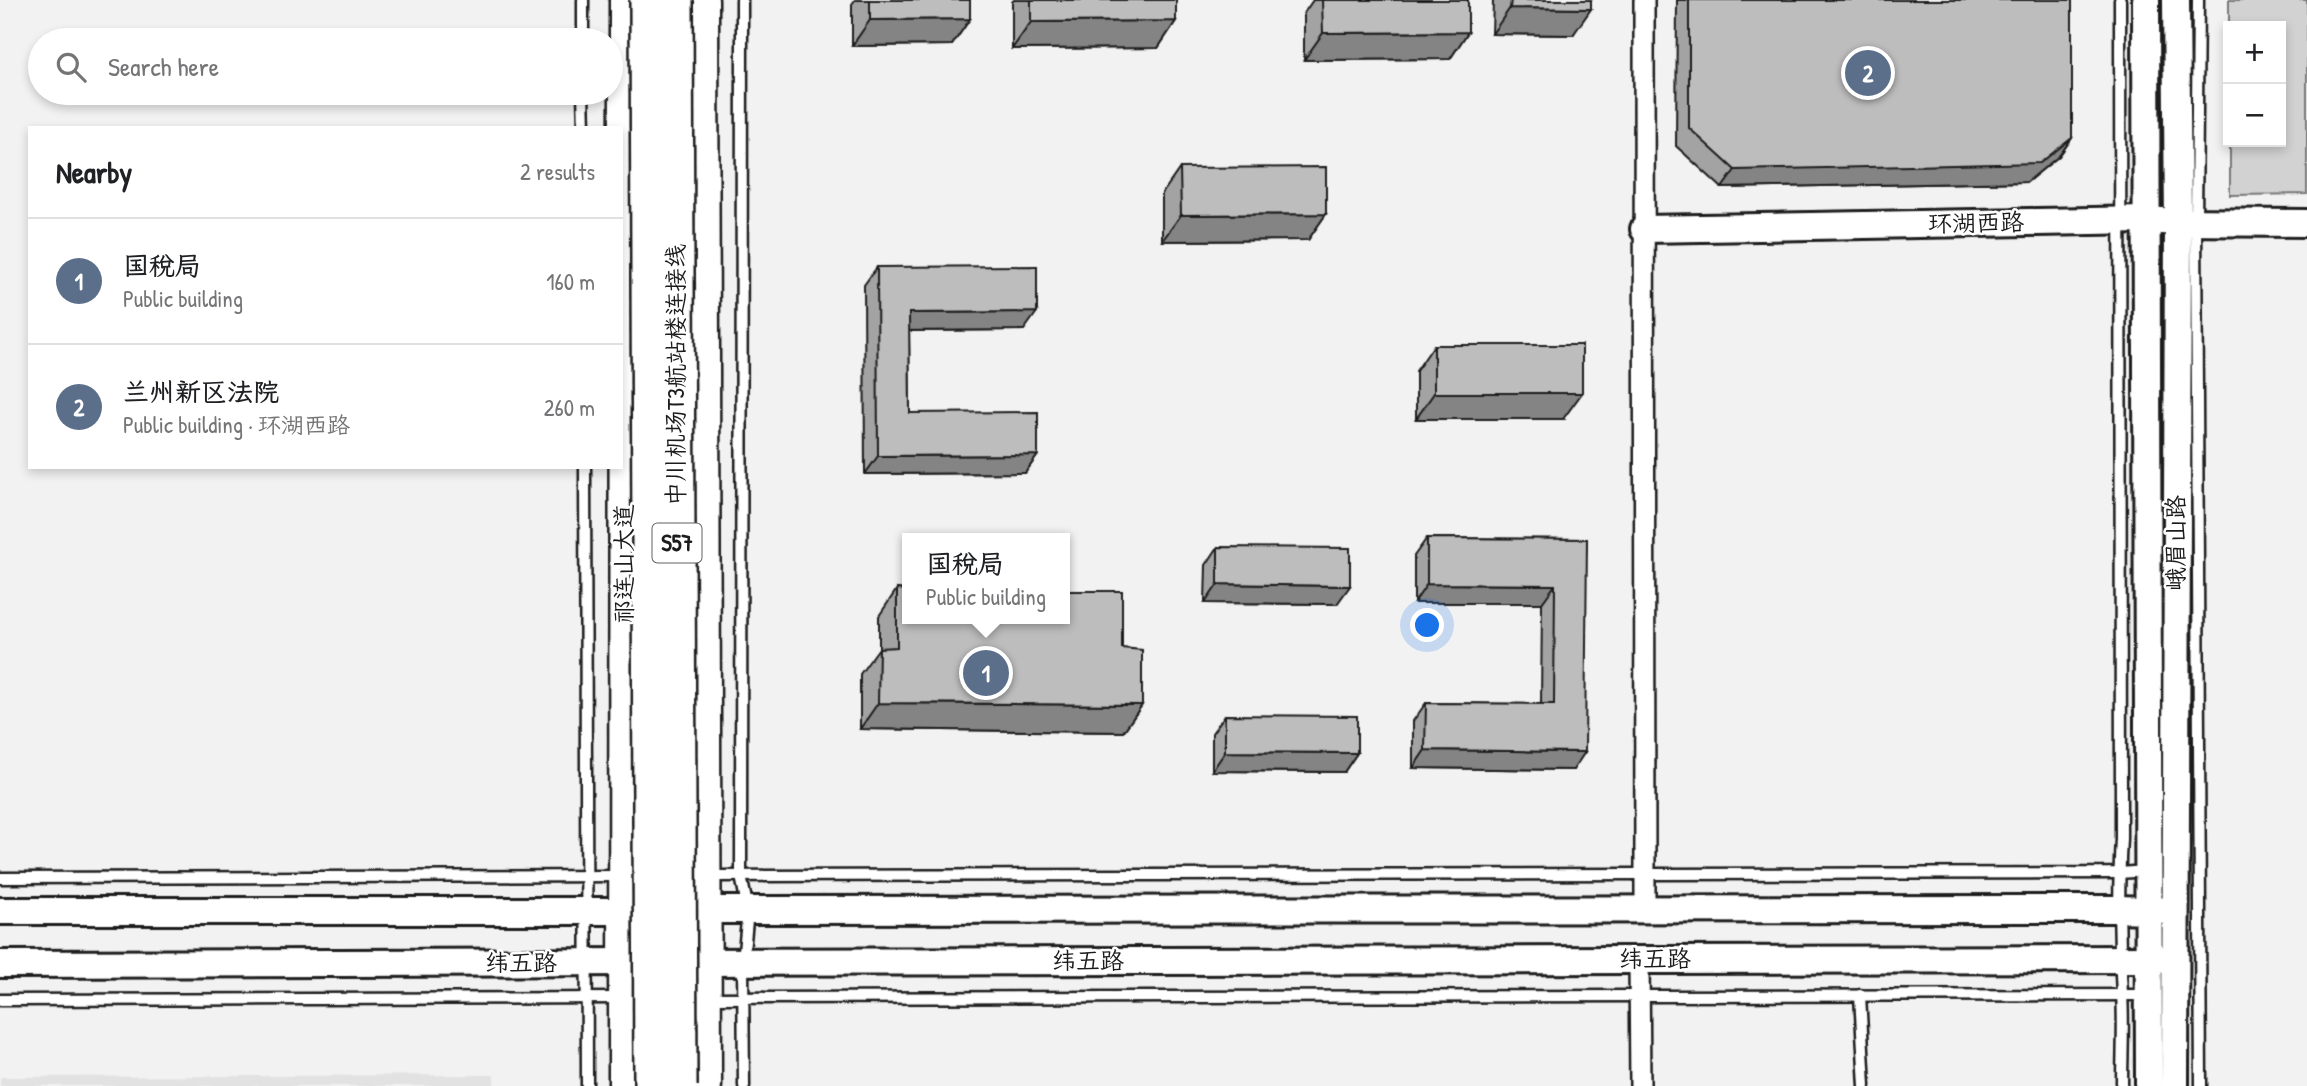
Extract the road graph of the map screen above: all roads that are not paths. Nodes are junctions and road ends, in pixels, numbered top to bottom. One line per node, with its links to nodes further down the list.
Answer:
1 (583, 0): 12 (lane)
2 (625, 0): 24 (main road, 祁连山大道)
3 (648, 0): 56 (highway, 中川机场T3航站楼连接线 / S57, bridge)
4 (674, 0): 57 (highway, 中川机场T3航站楼连接线 / S57, bridge)
5 (704, 0): 25 (main road)
6 (742, 0): 26 (lane)
7 (1644, 0): 18 (street)
8 (2120, 0): 15 (lane)
9 (2146, 0): 15 (street, 峨眉山路)
10 (2176, 0): 16 (street, 峨眉山路)
11 (2198, 0): 16 (lane)
12 (583, 28)
13 (583, 105): 14 (lane)
14 (584, 126)
15 (2134, 220): 16 (street, 环湖西路); 18 (street, 环湖西路); 20 (street, 峨眉山路); 22 (lane)
16 (2187, 222): 17 (street, 环湖西路); 32 (street, 峨眉山路); 65 (lane)
17 (2307, 223)
18 (1644, 229): 21 (street)
19 (585, 469): 23 (lane)
20 (2148, 871): 22 (lane); 32 (street, 峨眉山路)
21 (1645, 873): 22 (lane); 26 (lane); 28 (street)
22 (2119, 873): 29 (lane)
23 (586, 876): 24 (lane); 27 (lane); 34 (lane)
24 (623, 876): 25 (lane); 35 (main road, 祁连山大道)
25 (706, 876): 26 (lane); 30 (main road)
26 (741, 876): 31 (lane)
27 (0, 878)
28 (1645, 908): 29 (street, 纬五路); 31 (street, 纬五路)
29 (2119, 909): 32 (street, 纬五路); 39 (lane)
30 (706, 910): 31 (street, 纬五路); 35 (street, 纬五路); 42 (main road)
31 (748, 910): 43 (lane)
32 (2161, 910): 36 (street, 峨眉山路); 38 (street, 峨眉山路)
33 (0, 911): 34 (street, 纬五路)
34 (586, 911): 35 (street, 纬五路); 40 (lane)
35 (623, 911): 41 (main road, 祁连山大道)
36 (2148, 957): 38 (street, 纬五路); 39 (street, 纬五路); 48 (street, 峨眉山路)
37 (1639, 959): 39 (street, 纬五路); 43 (street, 纬五路); 45 (street)
38 (2175, 959): 64 (street, 峨眉山路)
39 (2119, 960): 47 (lane)
40 (586, 962): 41 (street, 纬五路); 44 (street, 纬五路); 51 (lane)
41 (623, 962): 42 (street, 纬五路); 52 (main road, 祁连山大道)
42 (706, 962): 43 (street, 纬五路); 49 (main road)
43 (743, 962): 50 (lane)
44 (0, 964)
45 (1640, 995): 46 (lane); 50 (lane); 60 (street)
46 (1860, 995): 47 (lane); 61 (lane)
47 (2122, 995): 48 (lane); 62 (lane)
48 (2149, 995): 63 (street, 峨眉山路)
49 (706, 998): 50 (lane); 52 (lane); 58 (main road)
50 (743, 998): 59 (lane)
51 (586, 999): 52 (lane); 53 (lane); 54 (lane)
52 (623, 999): 55 (main road, 祁连山大道)
53 (0, 1000)
54 (587, 1086)
55 (624, 1086)
56 (652, 1086)
57 (679, 1086)
58 (706, 1086)
59 (744, 1086)
60 (1640, 1086)
61 (1865, 1086)
62 (2122, 1086)
63 (2149, 1086)
64 (2175, 1086)
65 (2201, 1086)

